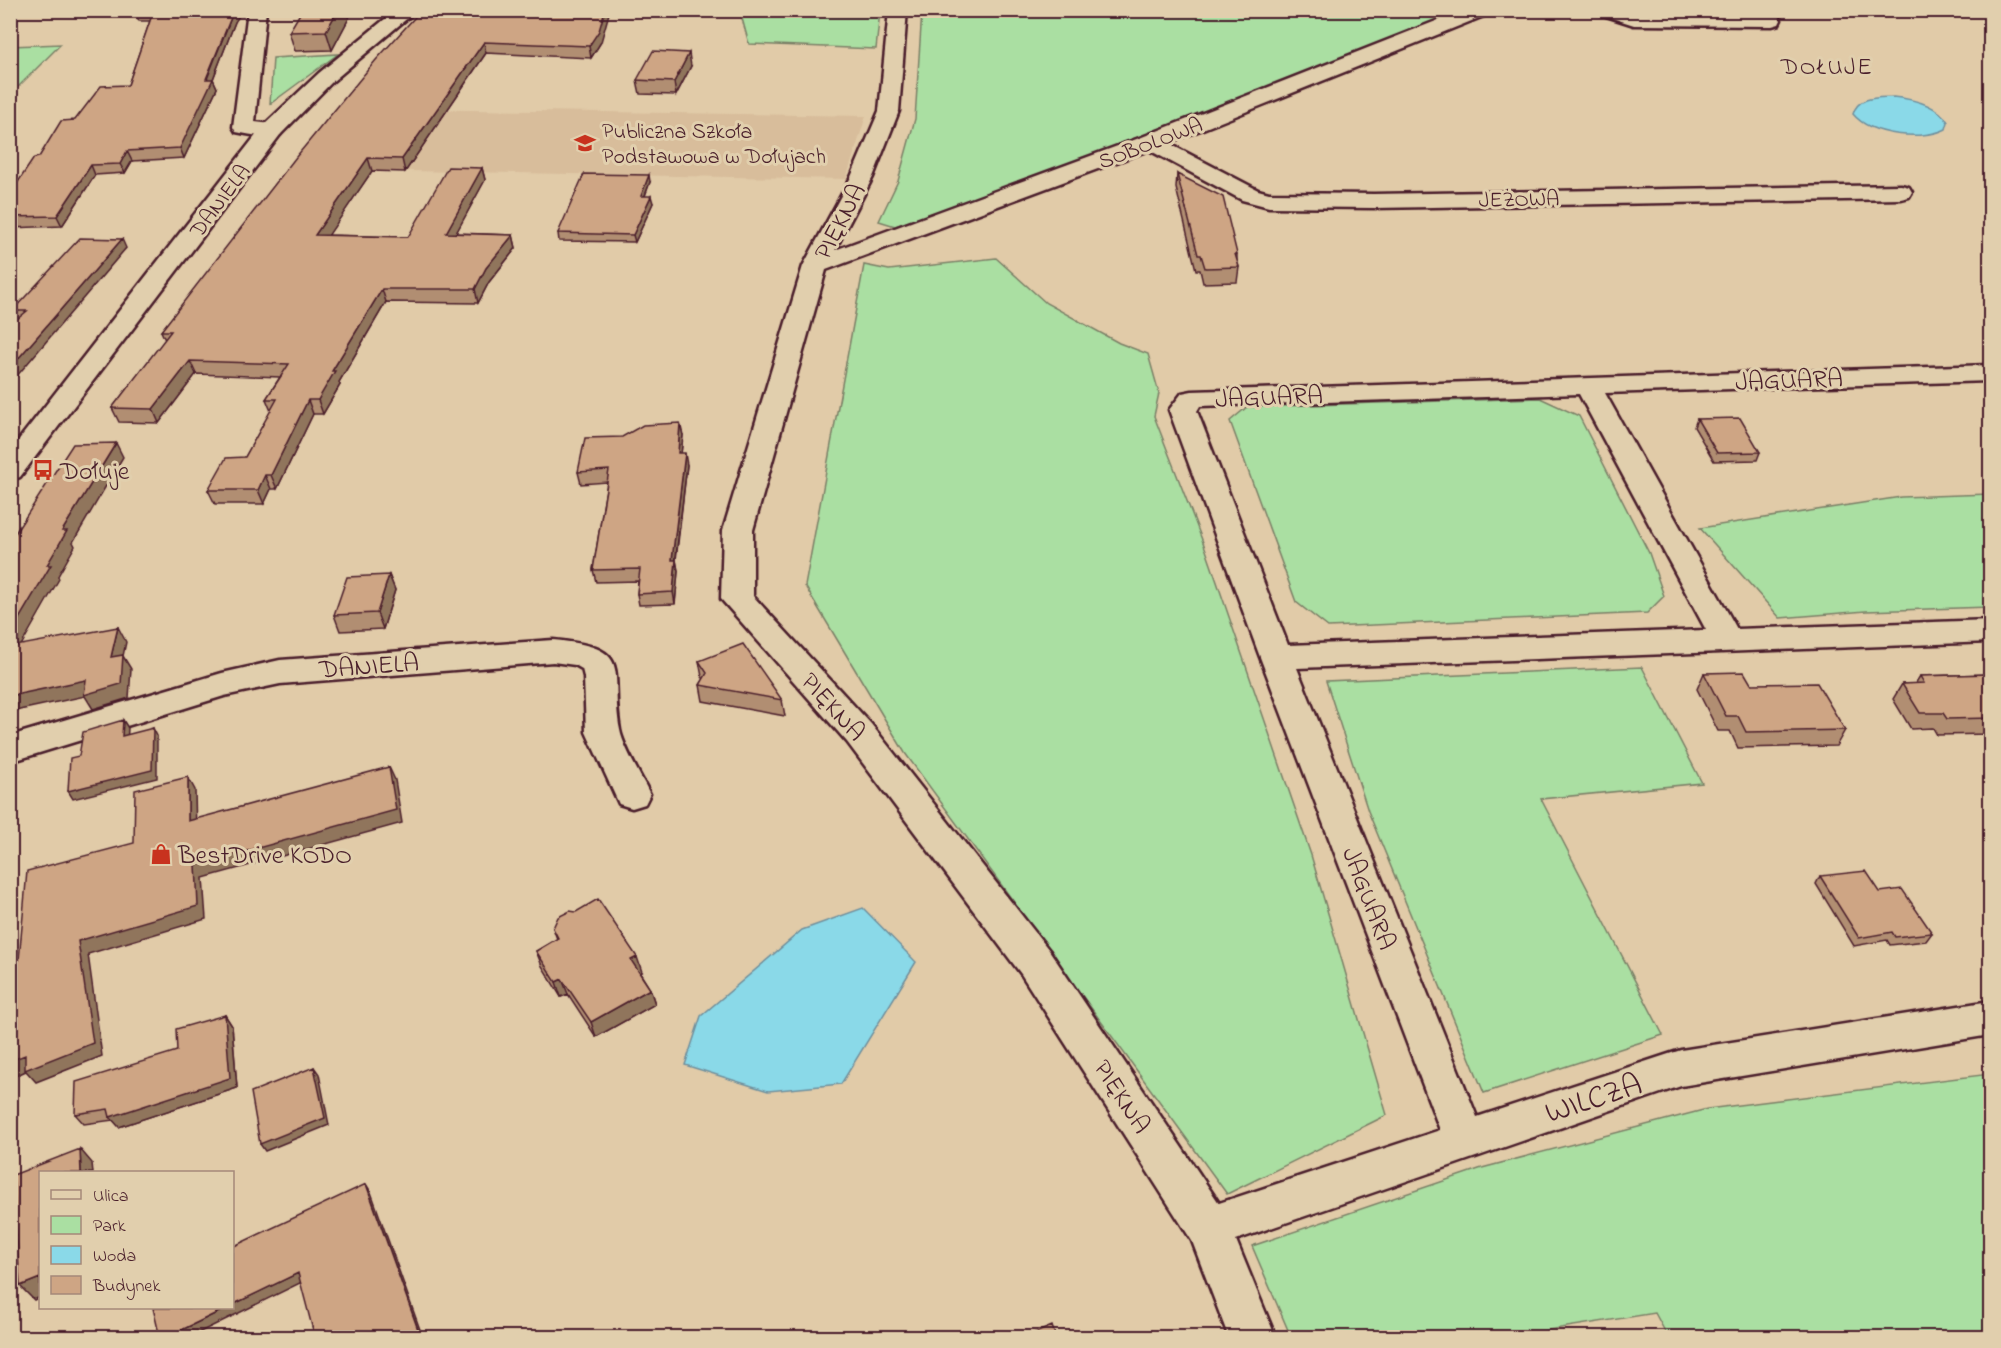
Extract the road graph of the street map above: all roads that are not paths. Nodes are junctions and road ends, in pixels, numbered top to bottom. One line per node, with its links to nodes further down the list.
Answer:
1 (257, 10): 7 (street)
2 (408, 10): 7 (street, DANIELA)
3 (898, 10): 10 (street, PIĘKNA)
4 (1482, 10): 8 (street, SOBOLOWA)
5 (1607, 10): 6 (street)
6 (1772, 20)
7 (272, 130): 13 (street, DANIELA)
8 (1150, 142): 9 (street, JEŻOWA); 10 (street, SOBOLOWA)
9 (1901, 192)
10 (815, 266): 21 (street, PIĘKNA)
11 (1990, 373): 12 (street, JAGUARA)
12 (1588, 386): 15 (street); 16 (street, JAGUARA)
13 (10, 471)
14 (1990, 631): 15 (street)
15 (1726, 640): 16 (street)
16 (1276, 657): 20 (street, JAGUARA)
17 (10, 749): 18 (street, DANIELA)
18 (632, 794)
19 (1990, 1018): 20 (street, WILCZA)
20 (1465, 1140): 21 (street, WILCZA)
21 (1209, 1228): 22 (street, PIĘKNA)
22 (1253, 1338)

